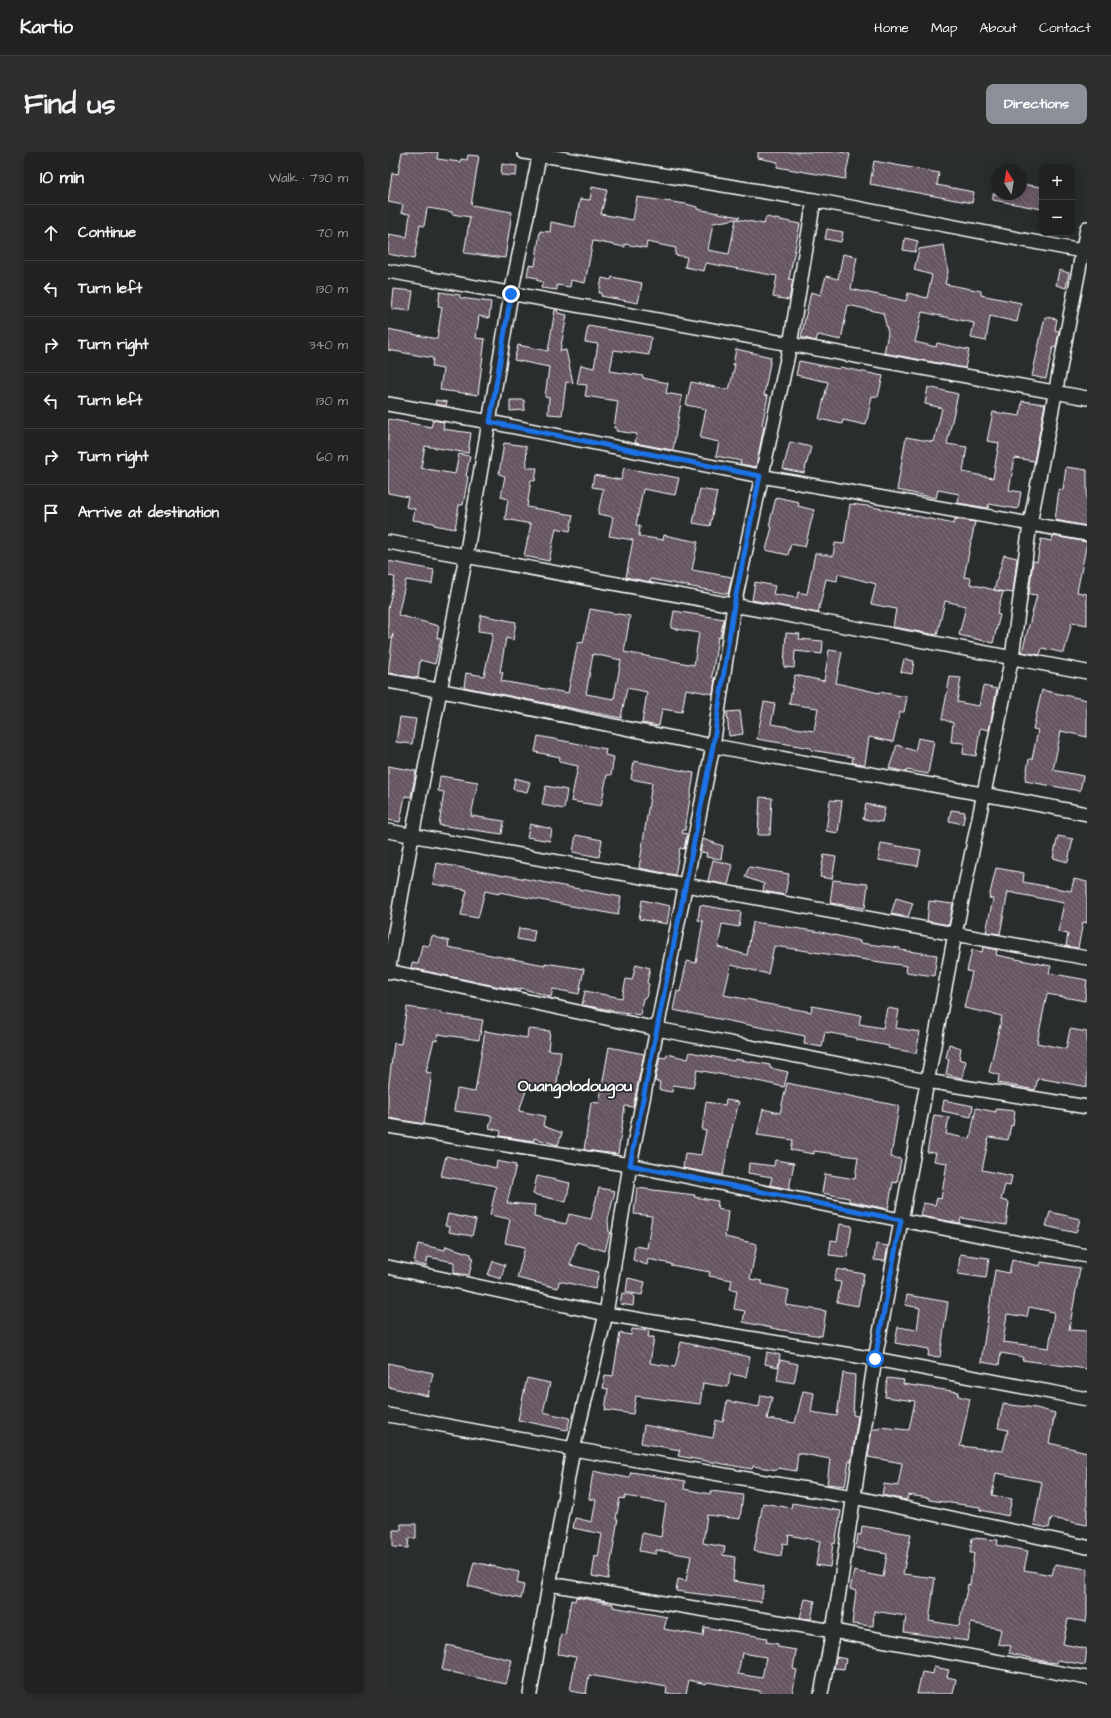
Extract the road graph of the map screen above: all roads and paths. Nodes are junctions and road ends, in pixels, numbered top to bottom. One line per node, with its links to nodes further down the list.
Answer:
1 (524, 152): 2 (street)
2 (539, 153): 3 (street); 7 (street)
3 (814, 200): 5 (street); 8 (street)
4 (1087, 228): 5 (street)
5 (1085, 252): 9 (street)
6 (388, 271): 7 (street)
7 (511, 294): 8 (street); 12 (street)
8 (790, 345): 9 (street); 13 (street)
9 (1056, 393): 10 (street); 14 (street)
10 (1087, 398)
11 (388, 404): 12 (street)
12 (490, 422): 13 (street); 17 (street)
13 (760, 476): 14 (street); 18 (street)
14 (1030, 524): 15 (street); 19 (street)
15 (1087, 534)
16 (388, 542): 17 (street)
17 (466, 556): 18 (street); 22 (street)
18 (734, 605): 19 (street); 23 (street)
19 (1012, 657): 20 (street); 24 (street)
20 (1087, 672)
21 (388, 681): 22 (street)
22 (441, 690): 23 (street); 27 (street)
23 (713, 746): 24 (street); 28 (street)
24 (984, 793): 25 (street); 29 (street)
25 (1087, 814)
26 (388, 831): 27 (street)
27 (412, 836): 28 (street); 31 (street)
28 (686, 886): 29 (street); 32 (street)
29 (955, 934): 30 (street); 33 (street)
30 (1087, 958)
31 (388, 971): 32 (street)
32 (656, 1029): 33 (street); 36 (street)
33 (927, 1081): 34 (street); 37 (street)
34 (1087, 1108)
35 (388, 1126): 36 (street)
36 (630, 1165): 37 (street); 40 (street)
37 (901, 1220): 38 (street); 41 (street)
38 (1087, 1256)
39 (388, 1267): 40 (street)
40 (606, 1314): 41 (street); 44 (street)
41 (875, 1359): 42 (street); 45 (street)
42 (1087, 1399)
43 (388, 1415): 44 (street)
44 (573, 1449): 45 (street); 47 (street)
45 (854, 1497): 46 (street); 48 (street)
46 (1087, 1547)
47 (549, 1584): 48 (street); 50 (street)
48 (833, 1630): 49 (street); 51 (street)
49 (1087, 1678)
50 (530, 1694)
51 (821, 1694)

